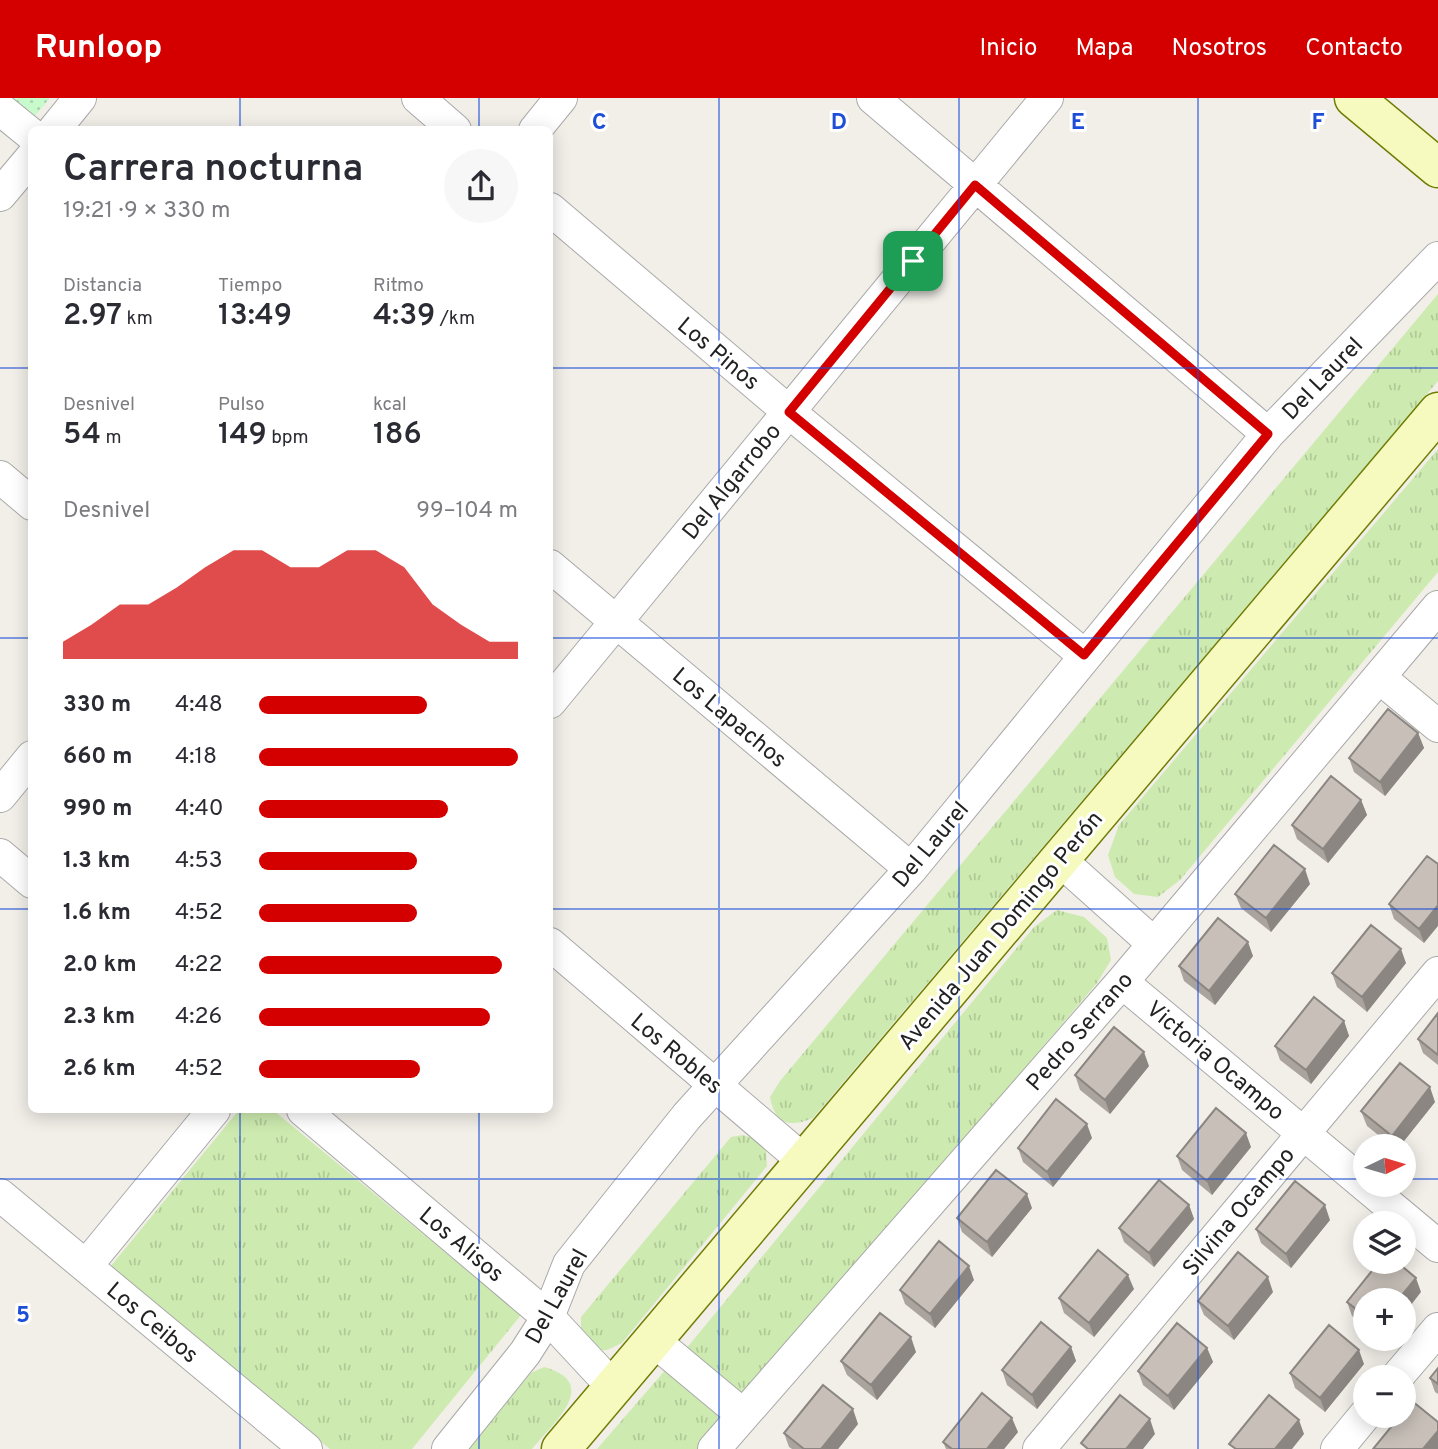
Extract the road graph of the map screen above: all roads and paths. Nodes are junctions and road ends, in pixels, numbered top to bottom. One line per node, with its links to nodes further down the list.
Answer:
1 (80, 98): 8 (street)
2 (418, 98): 9 (street)
3 (561, 98): 10 (street)
4 (873, 98): 14 (street)
5 (1047, 98): 14 (street, Del Algarrobo)
6 (1354, 98): 13 (main road)
7 (0, 108): 11 (street)
8 (57, 126)
9 (450, 126)
10 (538, 126)
11 (28, 132)
12 (28, 162): 15 (street)
13 (1438, 168)
14 (975, 185): 18 (street, Del Algarrobo); 20 (street)
15 (0, 195)
16 (553, 212): 18 (street, Los Pinos)
17 (1438, 258): 20 (street, Del Laurel)
18 (789, 412): 25 (street, Del Algarrobo); 26 (street, Los Pinos)
19 (1438, 412): 33 (main road, Avenida Juan Domingo Perón)
20 (1268, 434): 26 (street, Del Laurel)
21 (0, 477): 22 (street)
22 (28, 500)
23 (553, 568): 25 (street, Los Lapachos)
24 (1438, 607): 27 (street, Pedro Serrano)
25 (616, 621): 28 (street, Del Algarrobo); 34 (street, Los Lapachos)
26 (1084, 655): 34 (street, Del Laurel)
27 (1379, 677): 29 (street); 36 (street, Pedro Serrano)
28 (553, 698)
29 (1438, 726)
30 (28, 762): 31 (street)
31 (0, 796)
32 (0, 855): 35 (street)
33 (1060, 860): 36 (street); 44 (main road, Avenida Juan Domingo Perón)
34 (911, 869): 40 (street, Del Laurel)
35 (28, 879)
36 (1154, 944): 39 (street, Pedro Serrano)
37 (553, 947): 40 (street, Los Robles)
38 (1438, 973): 43 (street, Silvina Ocampo)
39 (1122, 982): 43 (street, Victoria Ocampo); 53 (street, Pedro Serrano)
40 (714, 1085): 44 (street, Los Robles); 48 (street, Del Laurel)
41 (212, 1113): 47 (street)
42 (307, 1113): 48 (street, Los Alisos)
43 (1303, 1133): 46 (street, Victoria Ocampo); 59 (street, Silvina Ocampo)
44 (804, 1161): 50 (main road, Avenida Juan Domingo Perón)
45 (0, 1195): 47 (street, Los Ceibos)
46 (1438, 1246)
47 (86, 1266): 55 (street, Los Ceibos)
48 (548, 1317): 52 (street, Los Alisos); 56 (street, Del Laurel)
49 (1438, 1329): 51 (street)
50 (653, 1340): 52 (main road, Avenida Juan Domingo Perón); 53 (street)
51 (1407, 1365)
52 (613, 1387): 57 (main road, Avenida Juan Domingo Perón)
53 (743, 1415): 58 (street, Pedro Serrano)
54 (1354, 1428): 60 (street)
55 (306, 1449)
56 (448, 1449)
57 (561, 1449)
58 (714, 1449)
59 (1039, 1449)
60 (1337, 1449)

